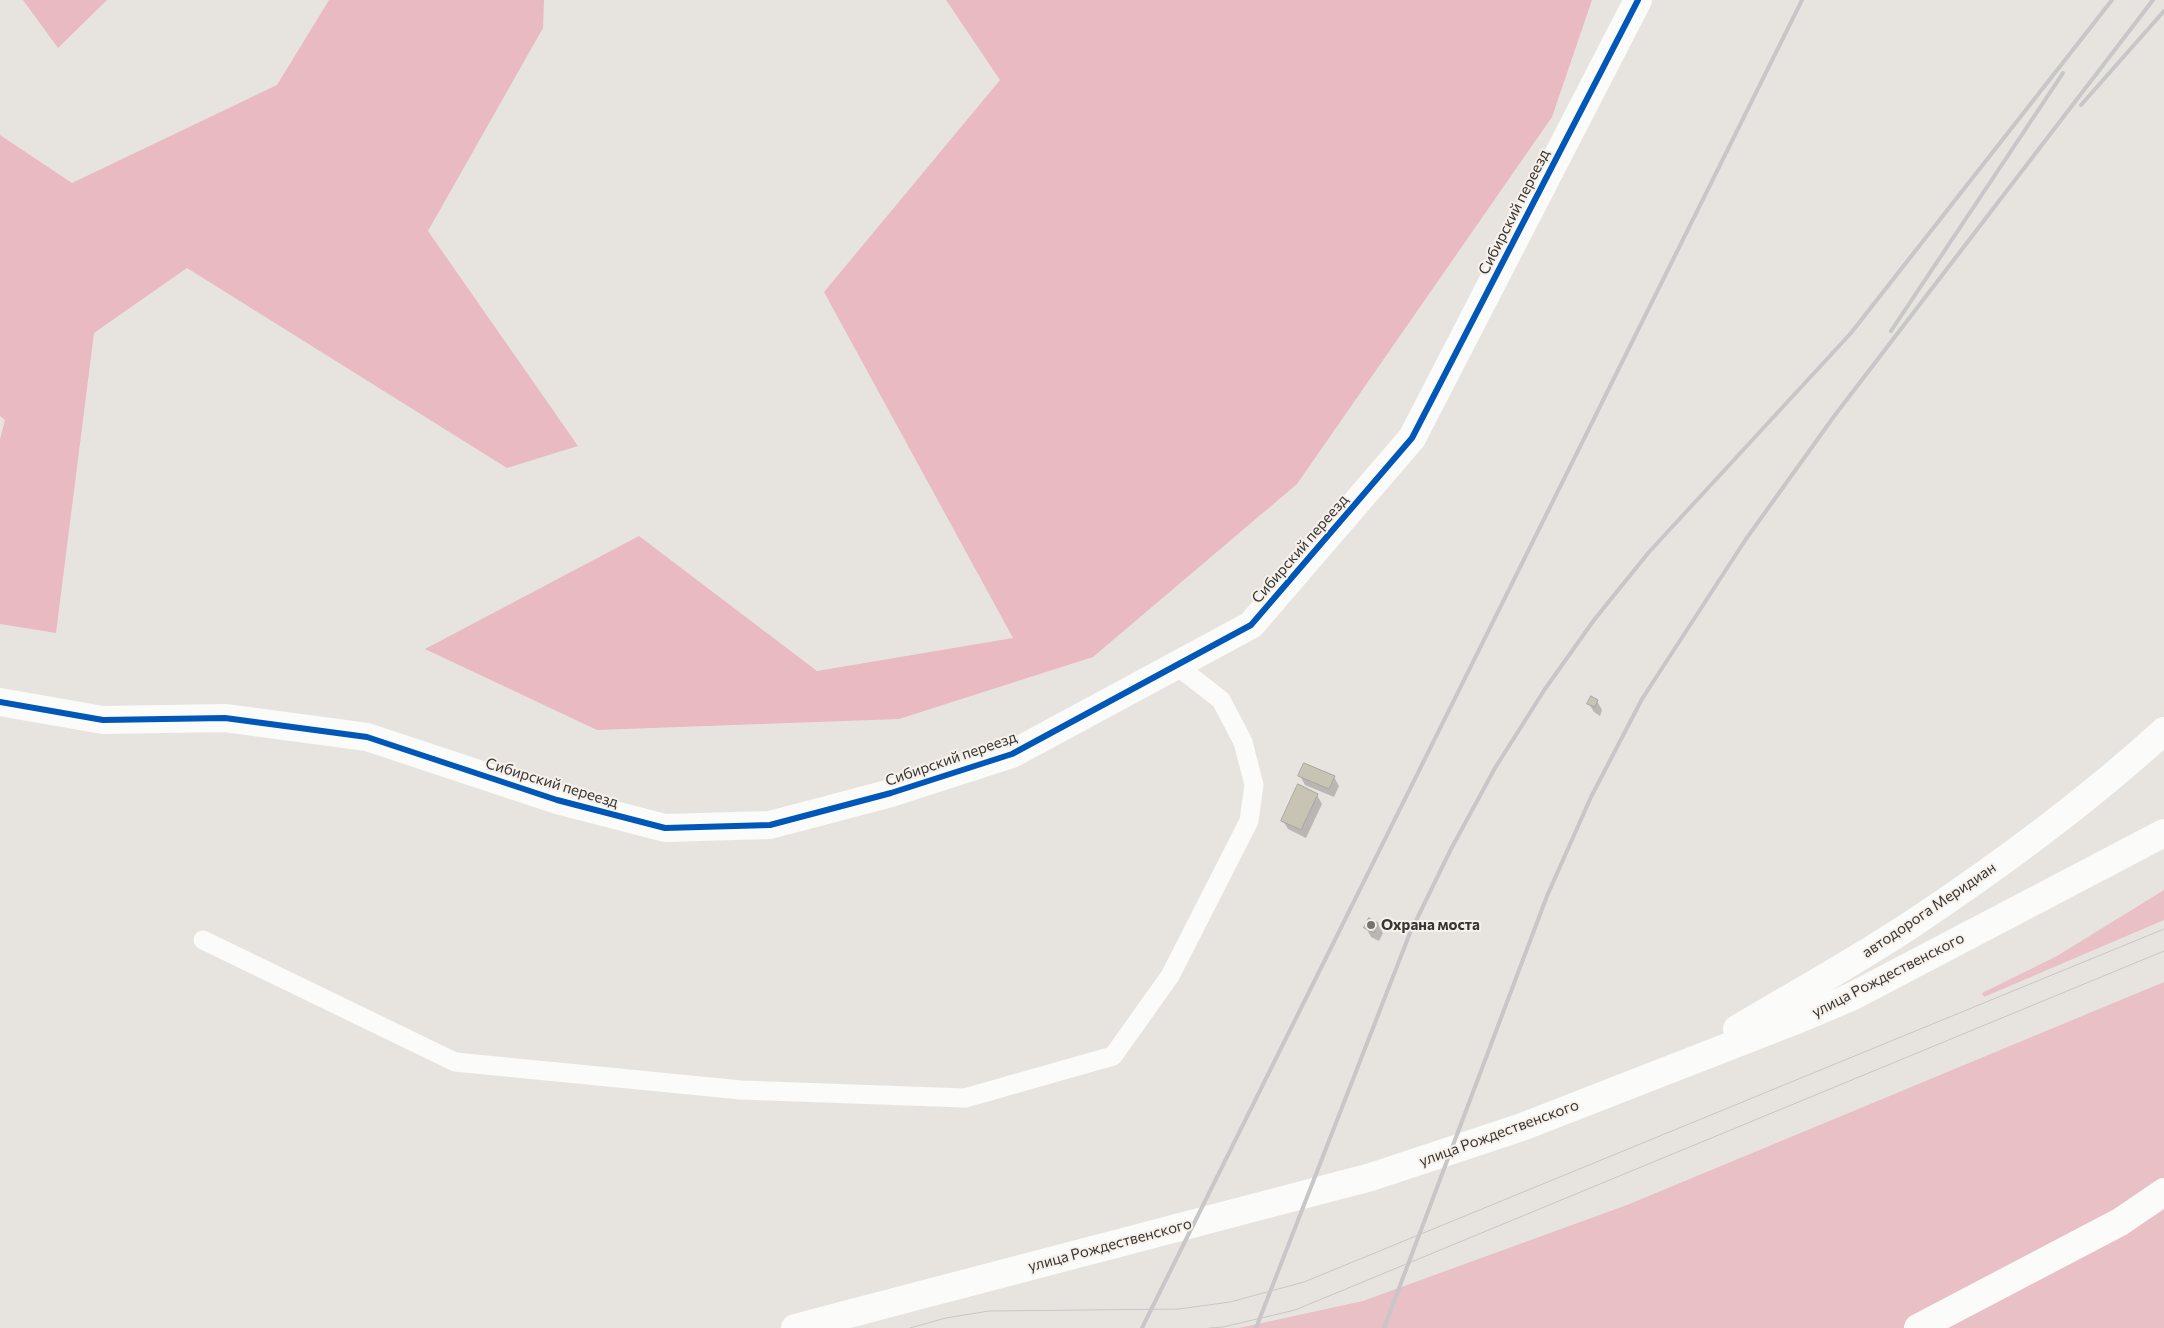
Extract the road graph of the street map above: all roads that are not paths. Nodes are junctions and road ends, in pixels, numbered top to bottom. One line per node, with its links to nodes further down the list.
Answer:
1 (1638, 0): 2 (main road, Сибирский переезд)
2 (1176, 665): 3 (main road, Сибирский переезд); 6 (lane)
3 (0, 702)
4 (2164, 731): 7 (main road, автодорога Меридиан)
5 (2164, 833): 7 (main road, улица Рождественского)
6 (203, 940)
7 (1678, 1065): 9 (main road, улица Рождественского)
8 (2164, 1192): 10 (main road)
9 (795, 1328)
10 (1918, 1328)

